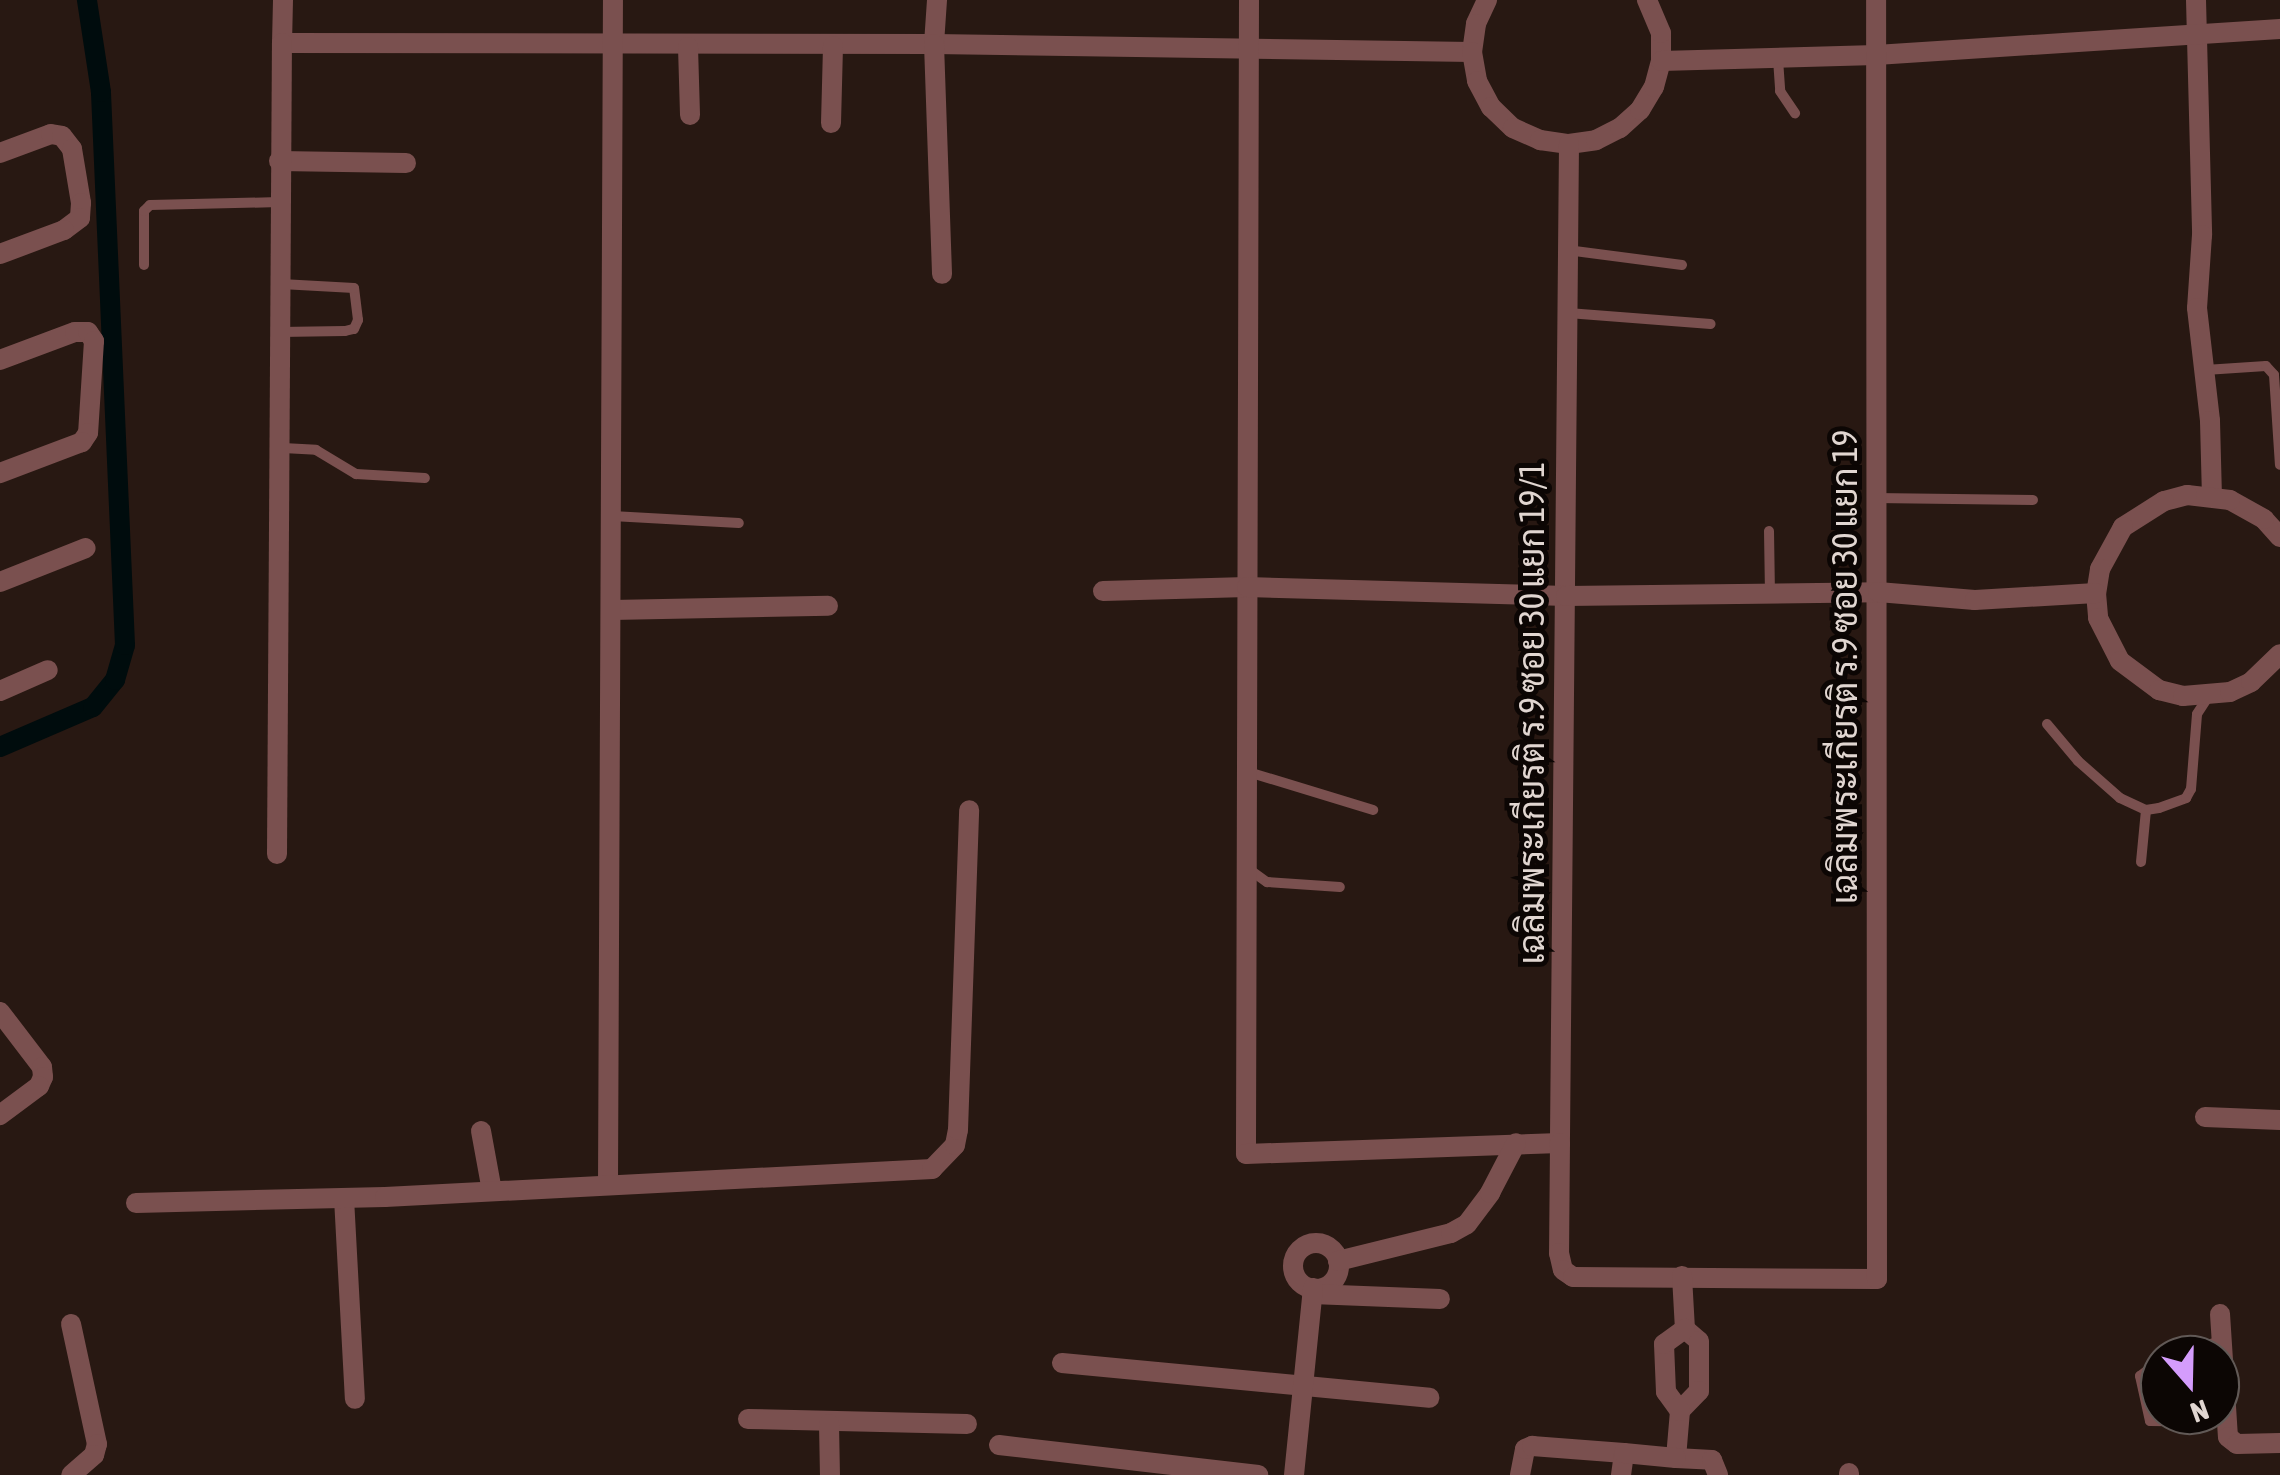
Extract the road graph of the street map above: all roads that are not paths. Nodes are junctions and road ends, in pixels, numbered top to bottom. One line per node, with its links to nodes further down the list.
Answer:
1 (283, 0): 11 (street)
2 (613, 0): 13 (street)
3 (937, 0): 12 (street)
4 (1250, 0): 16 (street)
5 (1487, 0): 17 (street)
6 (1647, 0): 20 (street)
7 (1876, 0): 18 (street, เฉลิมพระเกียรติ ร.9 ซอย 30 แยก 19)
8 (2196, 0): 10 (street)
9 (2280, 29): 10 (street)
10 (2198, 34): 18 (street); 39 (street)
11 (282, 43): 13 (street); 26 (street)
12 (934, 44): 14 (street); 16 (street); 33 (street)
13 (614, 46): 15 (street); 47 (street)
14 (832, 46): 15 (street); 23 (street)
15 (688, 47): 22 (street)
16 (1248, 51): 17 (street); 53 (street)
17 (1472, 52): 24 (street)
18 (1876, 54): 19 (street); 45 (street, เฉลิมพระเกียรติ ร.9 ซอย 30 แยก 19)
19 (1778, 58): 20 (street); 21 (lane)
20 (1661, 62): 24 (street)
21 (1795, 113)
22 (690, 115)
23 (831, 123)
24 (1569, 144): 29 (street, เฉลิมพระเกียรติ ร.9 ซอย 30 แยก 19/1)
25 (0, 153): 30 (street)
26 (280, 161): 27 (street); 28 (street)
27 (406, 163)
28 (279, 202): 32 (lane); 34 (street)
29 (1567, 250): 31 (lane); 35 (street, เฉลิมพระเกียรติ ร.9 ซอย 30 แยก 19/1)
30 (0, 254)
31 (1682, 265)
32 (144, 266)
33 (942, 274)
34 (281, 284): 37 (street); 37 (lane)
35 (1566, 313): 36 (lane); 58 (street, เฉลิมพระเกียรติ ร.9 ซอย 30 แยก 19/1)
36 (1711, 324)
37 (280, 332): 40 (street)
38 (0, 360): 42 (street)
39 (2204, 370): 41 (lane); 44 (street)
40 (283, 448): 43 (lane); 70 (street)
41 (2280, 465)
42 (0, 473)
43 (425, 478)
44 (2212, 496): 50 (street); 57 (street)
45 (1874, 498): 46 (lane); 55 (street, เฉลิมพระเกียรติ ร.9 ซอย 30 แยก 19)
46 (2033, 500)
47 (612, 516): 48 (lane); 60 (street)
48 (740, 523)
49 (1769, 531): 56 (lane)
50 (2280, 537)
51 (86, 548): 52 (street)
52 (0, 582)
53 (1247, 587): 54 (street); 58 (street); 66 (street)
54 (1103, 590)
55 (1878, 592): 56 (street); 57 (street); 86 (street, เฉลิมพระเกียรติ ร.9 ซอย 30 แยก 19)
56 (1770, 593): 58 (street)
57 (2096, 593): 64 (street)
58 (1566, 596): 80 (street, เฉลิมพระเกียรติ ร.9 ซอย 30 แยก 19/1)
59 (828, 606): 60 (street)
60 (612, 610): 81 (street)
61 (2280, 654): 64 (street)
62 (48, 670): 63 (street)
63 (0, 691)
64 (2208, 697): 69 (lane)
65 (2047, 724): 69 (lane)
66 (1246, 771): 68 (lane); 72 (street)
67 (969, 810): 81 (street)
68 (1373, 810)
69 (2146, 810): 71 (lane)
70 (277, 854)
71 (2141, 862)
72 (1244, 866): 73 (lane); 79 (street)
73 (1340, 887)
74 (0, 1012): 75 (street)
75 (0, 1115)
76 (2205, 1117): 77 (street)
77 (2280, 1120)
78 (481, 1130): 82 (street)
79 (1516, 1143): 80 (street); 85 (street)
80 (1560, 1143): 86 (street, เฉลิมพระเกียรติ ร.9 ซอย 30 แยก 19/1)
81 (608, 1184): 82 (street)
82 (492, 1190): 83 (street)
83 (344, 1198): 84 (street); 96 (street)
84 (136, 1203)
85 (1338, 1262): 87 (street); 87 (street)
86 (1682, 1276): 91 (street)
87 (1312, 1291): 88 (street); 94 (street)
88 (1440, 1299)
89 (2220, 1314): 92 (street)
90 (71, 1324): 106 (street)
91 (1685, 1329): 97 (street); 97 (street)
92 (2222, 1335)
93 (1062, 1363): 94 (street)
94 (1304, 1384): 95 (street); 109 (street)
95 (1430, 1398)
96 (355, 1399)
97 (1680, 1411): 105 (street)
98 (748, 1419): 99 (street)
99 (829, 1424): 100 (street); 107 (street)
100 (967, 1424)
101 (2228, 1435): 102 (street)
102 (2280, 1443)
103 (999, 1445): 108 (street)
104 (1624, 1452): 105 (street); 110 (street); 111 (street)
105 (1676, 1458): 112 (street)
106 (72, 1475)
107 (830, 1475)
108 (1258, 1475)
109 (1294, 1475)
110 (1520, 1475)
111 (1621, 1475)
112 (1718, 1475)

